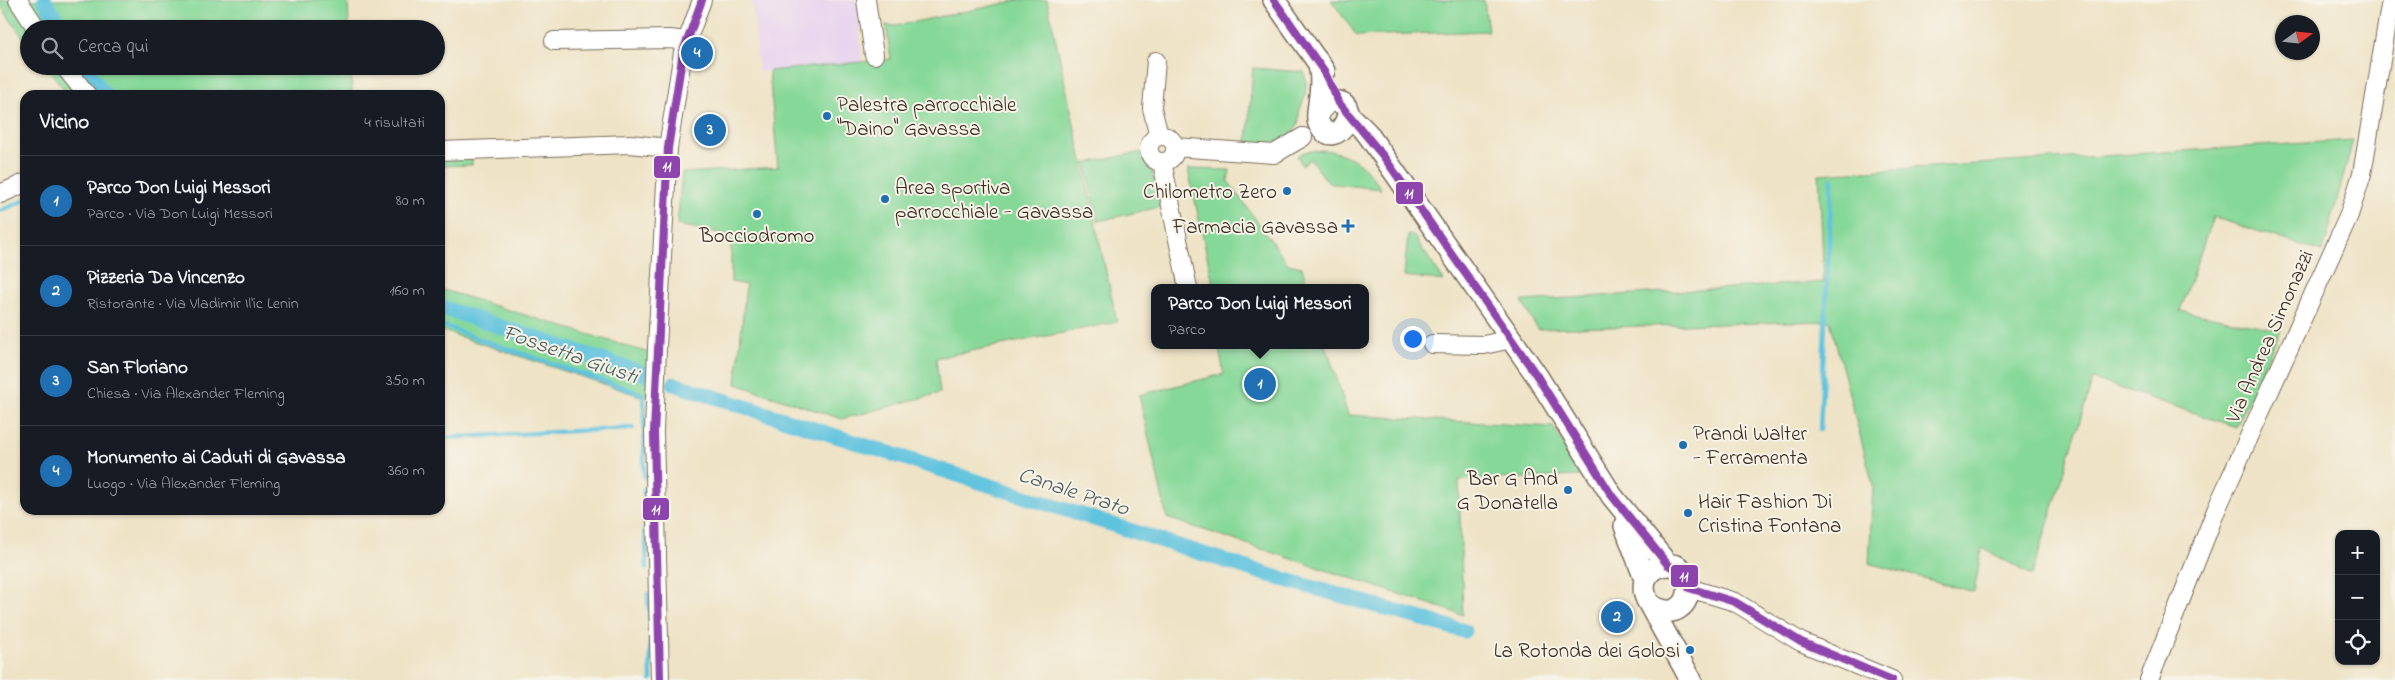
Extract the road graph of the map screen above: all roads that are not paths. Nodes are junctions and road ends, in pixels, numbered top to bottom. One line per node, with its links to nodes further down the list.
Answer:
1 (18, 0): 6 (street)
2 (702, 0): 8 (street)
3 (866, 0): 9 (street)
4 (1274, 0): 10 (main road)
5 (2391, 0): 37 (street, Via Andrea Simonazzi)
6 (31, 20)
7 (554, 41): 8 (street)
8 (686, 41): 18 (street)
9 (874, 55)
10 (1317, 60): 14 (main road); 15 (main road)
11 (1156, 61): 16 (street)
12 (71, 75): 13 (street)
13 (83, 90)
14 (1344, 109): 15 (main road); 20 (main road)
15 (1324, 123): 17 (street); 20 (main road)
16 (1159, 136): 17 (street); 21 (street)
17 (1175, 147): 21 (street)
18 (668, 148): 19 (street); 34 (street)
19 (445, 151)
20 (1384, 157): 25 (main road)
21 (1162, 162): 24 (street)
22 (20, 185): 23 (street)
23 (0, 194)
24 (1187, 284)
25 (1511, 339): 26 (street); 27 (main road)
26 (1432, 344)
27 (1612, 496): 28 (main road); 29 (main road)
28 (1668, 565): 29 (main road); 30 (main road)
29 (1645, 579): 31 (main road)
30 (1690, 588): 32 (main road); 36 (street)
31 (1652, 606): 32 (main road); 33 (main road)
32 (1679, 607): 33 (main road)
33 (1680, 659): 35 (main road)
34 (660, 680)
35 (1690, 680)
36 (1892, 680)
37 (2149, 680)

